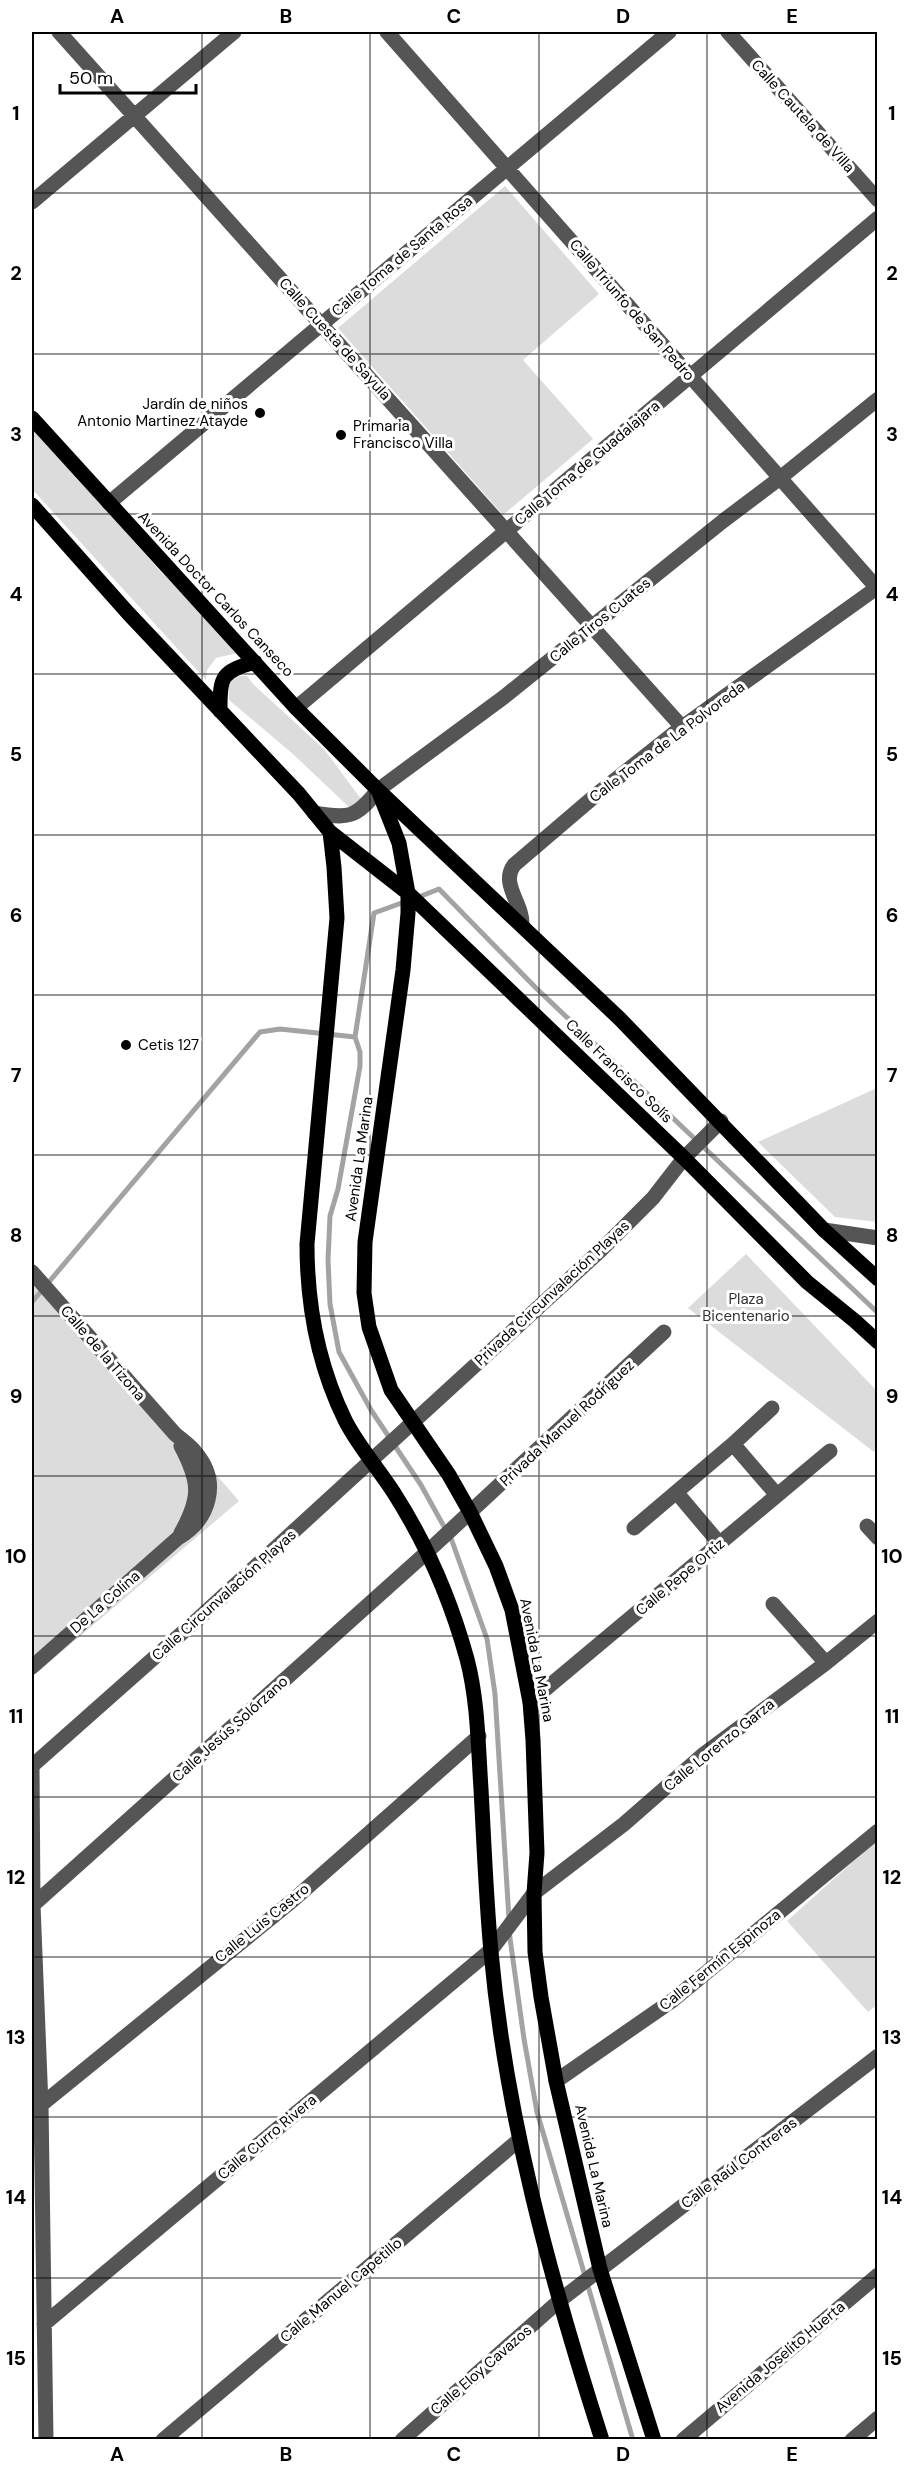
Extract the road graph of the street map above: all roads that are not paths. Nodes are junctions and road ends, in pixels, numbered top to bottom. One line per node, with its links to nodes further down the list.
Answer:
1 (59, 32): 6 (street, Calle Cuesta de Sayula)
2 (234, 32): 6 (street)
3 (387, 32): 7 (street, Calle Triunfo de San Pedro)
4 (669, 32): 7 (street, Calle Toma de Santa Rosa)
5 (728, 32): 8 (street, Calle Cautela de Villa)
6 (134, 116): 9 (street); 11 (street, Calle Cuesta de Sayula)
7 (507, 168): 11 (street, Calle Toma de Santa Rosa); 12 (street, Calle Triunfo de San Pedro)
8 (878, 200)
9 (32, 202)
10 (878, 218): 12 (street, Calle Toma de Guadalajara)
11 (321, 324): 16 (street, Calle Toma de Santa Rosa); 18 (street, Calle Cuesta de Sayula)
12 (690, 376): 15 (street, Calle Triunfo de San Pedro); 18 (street, Calle Toma de Guadalajara)
13 (878, 399): 15 (street, Calle Tiros Cuates)
14 (32, 418): 16 (main road, Avenida Doctor Carlos Canseco)
15 (780, 478): 19 (street, Calle Triunfo de San Pedro); 20 (street, Calle Tiros Cuates)
16 (109, 503): 21 (main road, Avenida Doctor Carlos Canseco)
17 (32, 505): 23 (main road)
18 (506, 531): 20 (street, Calle Cuesta de Sayula); 22 (street, Calle Toma de Guadalajara)
19 (877, 588): 24 (street, Calle Toma de La Polvoreda)
20 (592, 627): 24 (street, Calle Cuesta de Sayula); 25 (street, Calle Tiros Cuates)
21 (255, 662): 22 (main road, Avenida Doctor Carlos Canseco); 23 (main road)
22 (296, 708): 25 (main road, Avenida Doctor Carlos Canseco)
23 (220, 711): 26 (main road)
24 (682, 727): 29 (street, Calle Toma de La Polvoreda)
25 (378, 790): 26 (street, Calle Tiros Cuates); 28 (main road, Avenida La Marina); 29 (main road)
26 (314, 813): 27 (main road)
27 (330, 832): 28 (main road, Calle Francisco Solís); 42 (main road)
28 (408, 893): 31 (main road, Calle Francisco Solís); 39 (main road, Avenida La Marina)
29 (522, 924): 30 (main road)
30 (721, 1121): 31 (street, Privada Circunvalación Playas); 32 (main road)
31 (684, 1158): 37 (main road, Calle Francisco Solís); 39 (street, Privada Circunvalación Playas)
32 (824, 1230): 33 (street); 35 (main road)
33 (878, 1238)
34 (32, 1272): 47 (street, Calle de la Tizona)
35 (878, 1279)
36 (664, 1332): 45 (street, Privada Manuel Rodríguez)
37 (878, 1342)
38 (772, 1408): 40 (street)
39 (412, 1421): 42 (street, Calle Circunvalación Playas); 45 (main road, Avenida La Marina)
40 (733, 1444): 43 (street); 44 (street)
41 (830, 1451): 44 (street, Calle Pepe Ortiz)
42 (371, 1460): 49 (main road); 56 (street, Calle Circunvalación Playas)
43 (677, 1493): 46 (street); 48 (street)
44 (777, 1496): 48 (street, Calle Pepe Ortiz)
45 (470, 1512): 49 (street); 54 (main road, Avenida La Marina)
46 (634, 1528)
47 (178, 1538): 53 (street, De La Colina)
48 (720, 1544): 54 (street, Calle Pepe Ortiz)
49 (426, 1552): 55 (main road); 59 (street, Calle Jesús Solórzano)
50 (773, 1604): 52 (street)
51 (878, 1621): 52 (street, Calle Lorenzo Garza)
52 (826, 1663): 58 (street, Calle Lorenzo Garza)
53 (32, 1667)
54 (530, 1702): 58 (main road, Avenida La Marina)
55 (478, 1736): 60 (main road); 63 (street, Calle Luis Castro)
56 (32, 1766): 59 (street)
57 (878, 1831): 62 (street, Calle Fermín Espinoza)
58 (534, 1893): 60 (street); 62 (main road, Avenida La Marina)
59 (32, 1906): 63 (street)
60 (491, 1950): 64 (main road); 68 (street, Calle Curro Rivera)
61 (878, 2056): 65 (street, Calle Raúl Contreras)
62 (556, 2081): 65 (main road, Avenida La Marina)
63 (41, 2105): 68 (street)
64 (519, 2140): 67 (main road); 71 (street, Calle Manuel Capetillo)
65 (600, 2269): 67 (street, Calle Raúl Contreras); 74 (main road, Avenida La Marina)
66 (878, 2275): 75 (street, Avenida Joselito Huerta)
67 (559, 2301): 72 (street, Calle Eloy Cavazos); 73 (main road)
68 (44, 2324): 70 (street)
69 (878, 2418): 76 (street)
70 (46, 2439)
71 (164, 2439)
72 (402, 2439)
73 (602, 2439)
74 (654, 2439)
75 (683, 2439)
76 (852, 2439)

